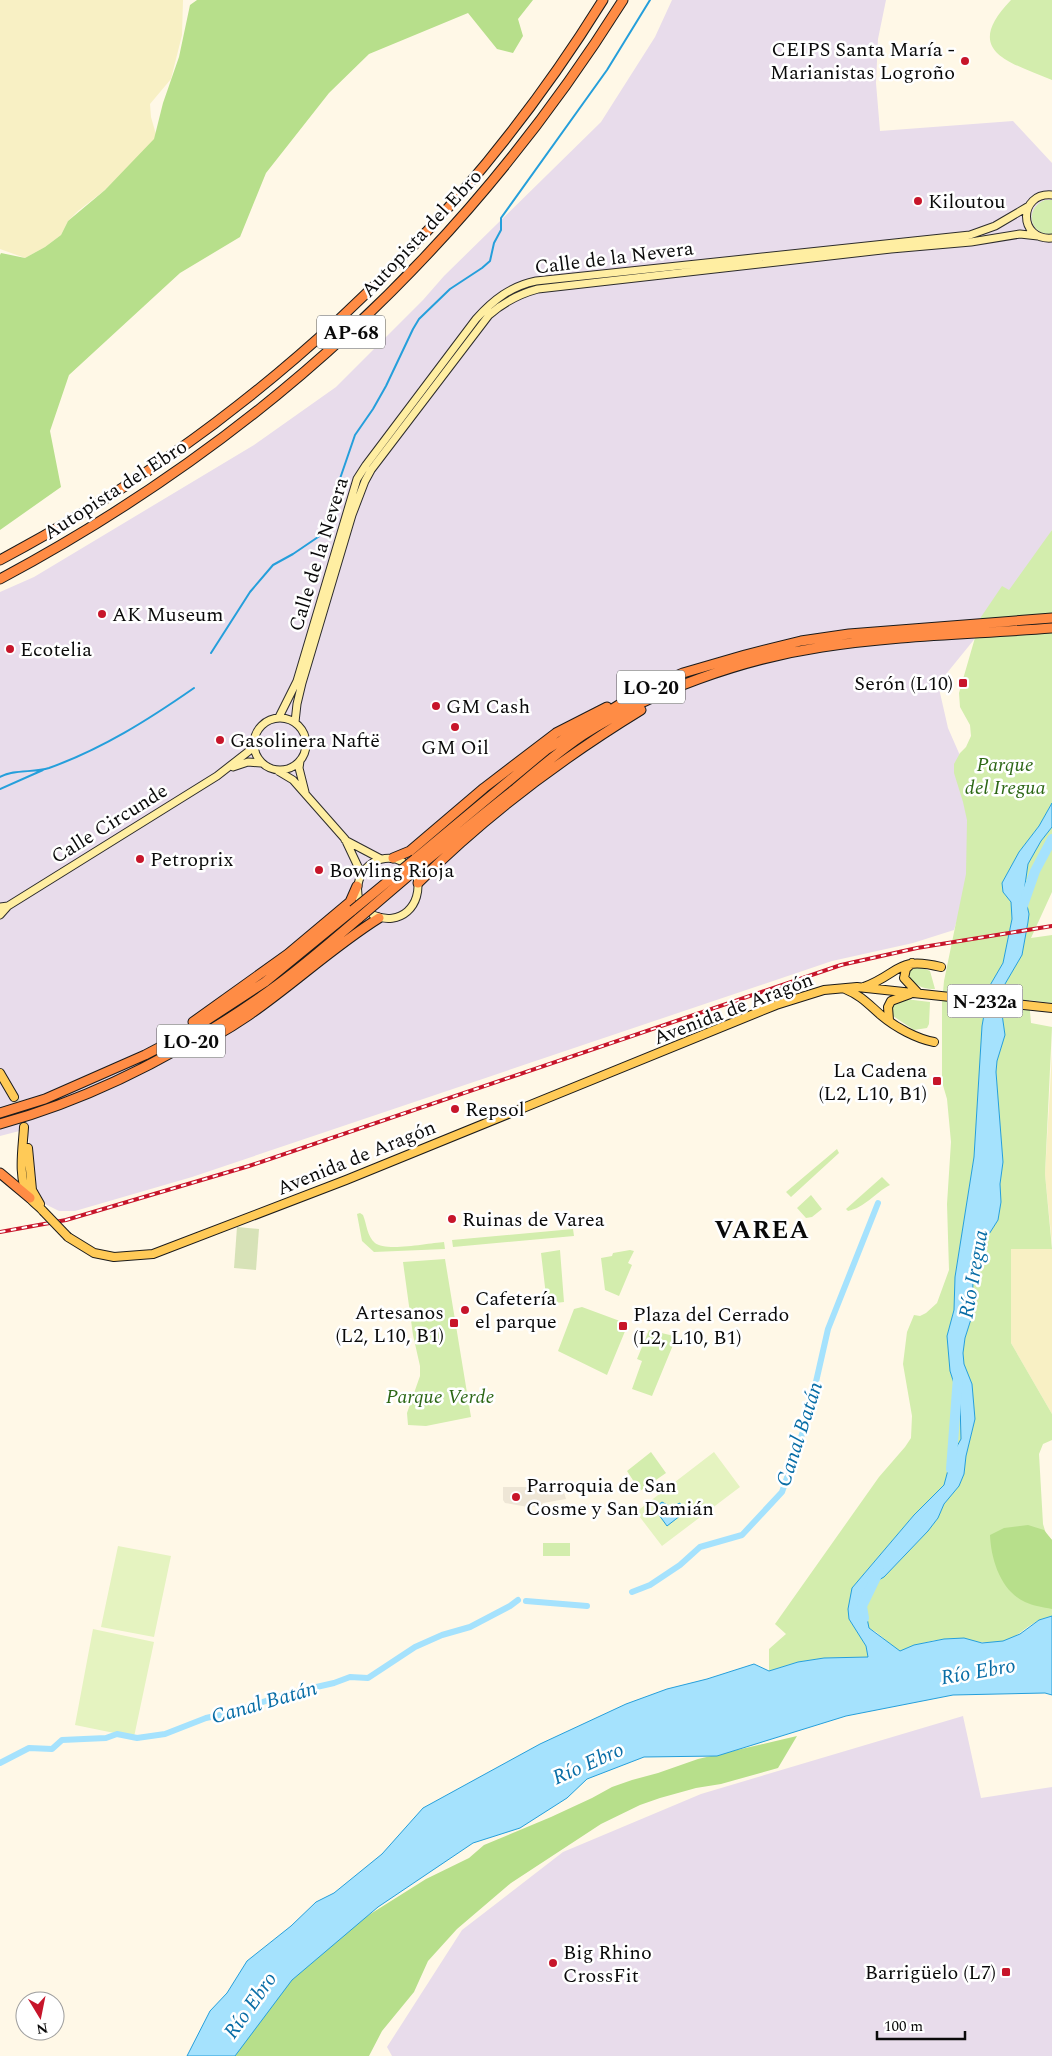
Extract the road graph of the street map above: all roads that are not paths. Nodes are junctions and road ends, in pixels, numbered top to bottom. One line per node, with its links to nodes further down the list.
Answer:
1 (603, 0): 7 (highway, Autopista del Ebro / AP-68)
2 (623, 0): 8 (highway, Autopista del Ebro / AP-68)
3 (1052, 195): 4 (main road, Calle de la Nevera)
4 (1029, 206): 5 (main road); 13 (main road, Calle de la Nevera)
5 (1038, 236): 6 (main road, Calle de la Nevera); 14 (main road, Calle de la Nevera)
6 (1052, 238)
7 (0, 560)
8 (0, 578)
9 (1052, 618): 12 (highway, LO-20)
10 (1052, 628): 11 (highway, LO-20)
11 (682, 685): 25 (highway, LO-20); 27 (highway)
12 (643, 690): 22 (highway); 25 (highway, LO-20)
13 (279, 717): 14 (main road); 15 (main road)
14 (295, 722): 16 (main road)
15 (253, 744): 17 (main road); 18 (main road, Calle Circunde)
16 (300, 761): 19 (main road); 20 (main road)
17 (262, 764): 18 (main road, Calle Circunde); 19 (main road)
18 (228, 768): 30 (main road, Calle Circunde)
19 (276, 770): 20 (main road)
20 (306, 795): 21 (main road)
21 (345, 840): 23 (main road); 26 (main road)
22 (393, 858): 23 (main road); 24 (main road)
23 (381, 859): 26 (main road)
24 (403, 862)
25 (418, 862): 41 (highway, LO-20, bridge); 42 (highway, LO-20, bridge)
26 (361, 873): 28 (main road)
27 (418, 880): 32 (main road)
28 (357, 886): 29 (main road); 42 (highway)
29 (359, 899)
30 (4, 907): 31 (main road, Calle Circunde)
31 (0, 915)
32 (376, 917): 41 (highway)
33 (912, 963): 34 (main road); 36 (main road); 37 (main road)
34 (941, 967)
35 (843, 988): 36 (main road, Avenida de Aragón / N-232a); 39 (main road); 49 (main road, Avenida de Aragón / N-232a, bridge)
36 (862, 988): 37 (main road, Avenida de Aragón / N-232a)
37 (916, 993): 38 (main road, N-232a); 39 (main road)
38 (1052, 1009)
39 (889, 1020): 40 (main road)
40 (934, 1042)
41 (160, 1060): 46 (highway, LO-20)
42 (122, 1065): 45 (highway, LO-20)
43 (0, 1073): 44 (main road)
44 (14, 1097)
45 (0, 1114)
46 (0, 1124)
47 (0, 1174): 48 (highway)
48 (30, 1198): 49 (main road, Avenida de Aragón / N-232a); 49 (main road, Avenida de Aragón / N-232a)
49 (43, 1211)

